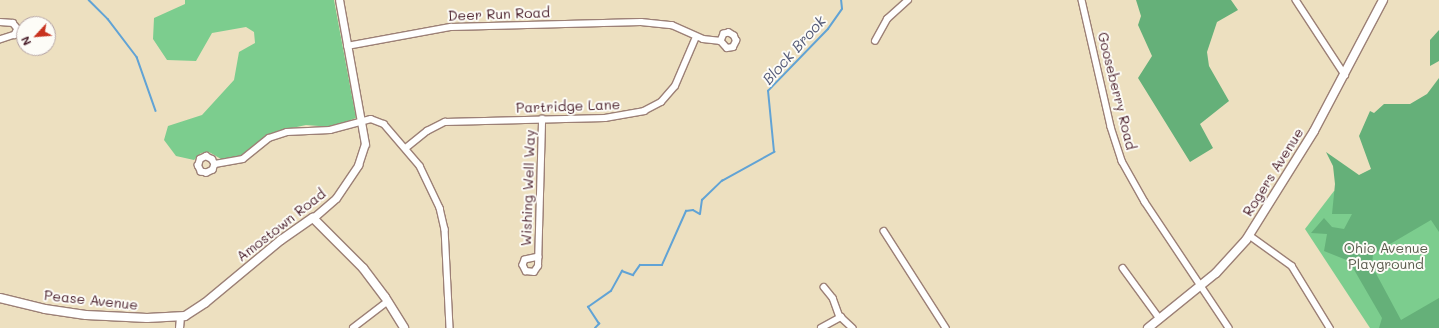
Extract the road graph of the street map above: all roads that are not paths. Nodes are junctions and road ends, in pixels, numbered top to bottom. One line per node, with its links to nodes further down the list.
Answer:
1 (339, 0): 11 (street, Amostown Road)
2 (908, 0): 10 (street)
3 (1082, 0): 22 (street, Gooseberry Road)
4 (1296, 0): 12 (street)
5 (1383, 0): 12 (main road, Rogers Avenue)
6 (0, 22): 8 (street)
7 (696, 37): 9 (street, Deer Run Road); 11 (street, Deer Run Road); 13 (street, Partridge Lane)
8 (0, 40)
9 (721, 41)
10 (875, 41)
11 (347, 46): 14 (street, Amostown Road)
12 (1345, 74): 19 (main road, Rogers Avenue)
13 (542, 119): 15 (street, Partridge Lane); 20 (street, Wishing Well Way)
14 (362, 122): 15 (street); 16 (street); 17 (street, Amostown Road)
15 (406, 148): 32 (street)
16 (215, 164)
17 (313, 218): 25 (main road); 26 (main road, Amostown Road)
18 (884, 231): 35 (street)
19 (1249, 235): 22 (main road, Rogers Avenue); 38 (street)
20 (538, 257)
21 (1123, 268): 28 (street)
22 (1202, 286): 28 (main road, Rogers Avenue); 37 (street, Gooseberry Road)
23 (824, 287): 27 (street)
24 (0, 298): 26 (main road, Pease Avenue)
25 (388, 301): 30 (street); 31 (main road)
26 (180, 316): 29 (street)
27 (840, 317): 33 (street); 34 (street)
28 (1160, 318): 36 (main road, Rogers Avenue)
29 (180, 328)
30 (353, 328)
31 (404, 328)
32 (450, 328)
33 (821, 328)
34 (852, 328)
35 (946, 328)
36 (1148, 328)
37 (1229, 328)
38 (1330, 328)

